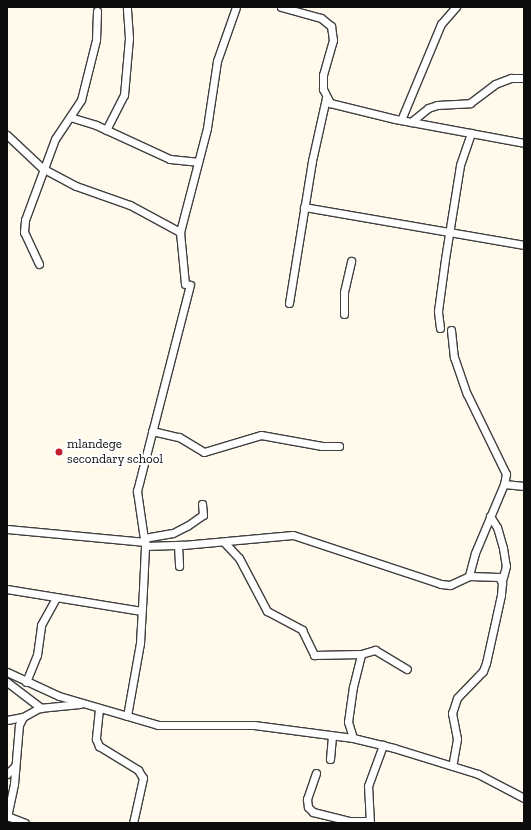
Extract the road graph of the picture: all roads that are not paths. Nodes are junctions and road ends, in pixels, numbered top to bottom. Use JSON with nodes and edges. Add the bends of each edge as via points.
{"nodes":[{"id":1,"x":127,"y":7,"type":"edge"},
{"id":2,"x":236,"y":7,"type":"edge"},
{"id":3,"x":281,"y":7,"type":"edge"},
{"id":4,"x":456,"y":7,"type":"edge"},
{"id":5,"x":97,"y":11,"type":"dead end"},
{"id":6,"x":524,"y":78,"type":"edge"},
{"id":7,"x":326,"y":98,"type":"junction"},
{"id":8,"x":70,"y":117,"type":"junction"},
{"id":9,"x":401,"y":120,"type":"junction"},
{"id":10,"x":411,"y":122,"type":"junction"},
{"id":11,"x":106,"y":130,"type":"junction"},
{"id":12,"x":471,"y":133,"type":"junction"},
{"id":13,"x":7,"y":135,"type":"edge"},
{"id":14,"x":524,"y":143,"type":"edge"},
{"id":15,"x":197,"y":162,"type":"junction"},
{"id":16,"x":42,"y":168,"type":"junction"},
{"id":17,"x":304,"y":207,"type":"junction"},
{"id":18,"x":180,"y":232,"type":"junction"},
{"id":19,"x":450,"y":233,"type":"junction"},
{"id":20,"x":524,"y":245,"type":"edge"},
{"id":21,"x":351,"y":261,"type":"dead end"},
{"id":22,"x":39,"y":264,"type":"dead end"},
{"id":23,"x":289,"y":303,"type":"dead end"},
{"id":24,"x":344,"y":314,"type":"dead end"},
{"id":25,"x":440,"y":328,"type":"dead end"},
{"id":26,"x":451,"y":330,"type":"dead end"},
{"id":27,"x":152,"y":431,"type":"junction"},
{"id":28,"x":339,"y":446,"type":"dead end"},
{"id":29,"x":504,"y":484,"type":"junction"},
{"id":30,"x":524,"y":486,"type":"edge"},
{"id":31,"x":202,"y":504,"type":"dead end"},
{"id":32,"x":490,"y":516,"type":"junction"},
{"id":33,"x":7,"y":529,"type":"edge"},
{"id":34,"x":144,"y":542,"type":"junction"},
{"id":35,"x":224,"y":542,"type":"junction"},
{"id":36,"x":178,"y":545,"type":"junction"},
{"id":37,"x":179,"y":566,"type":"dead end"},
{"id":38,"x":470,"y":576,"type":"junction"},
{"id":39,"x":502,"y":581,"type":"junction"},
{"id":40,"x":7,"y":589,"type":"edge"},
{"id":41,"x":56,"y":598,"type":"junction"},
{"id":42,"x":141,"y":611,"type":"junction"},
{"id":43,"x":361,"y":654,"type":"junction"},
{"id":44,"x":406,"y":669,"type":"dead end"},
{"id":45,"x":7,"y":672,"type":"edge"},
{"id":46,"x":7,"y":682,"type":"edge"},
{"id":47,"x":26,"y":682,"type":"junction"},
{"id":48,"x":84,"y":704,"type":"junction"},
{"id":49,"x":42,"y":708,"type":"junction"},
{"id":50,"x":99,"y":709,"type":"junction"},
{"id":51,"x":127,"y":716,"type":"junction"},
{"id":52,"x":23,"y":717,"type":"junction"},
{"id":53,"x":7,"y":720,"type":"edge"},
{"id":54,"x":332,"y":736,"type":"junction"},
{"id":55,"x":353,"y":738,"type":"junction"},
{"id":56,"x":383,"y":745,"type":"junction"},
{"id":57,"x":330,"y":759,"type":"dead end"},
{"id":58,"x":15,"y":766,"type":"junction"},
{"id":59,"x":452,"y":766,"type":"junction"},
{"id":60,"x":316,"y":773,"type":"dead end"},
{"id":61,"x":7,"y":774,"type":"edge"},
{"id":62,"x":524,"y":798,"type":"edge"},
{"id":63,"x":8,"y":803,"type":"edge"},
{"id":64,"x":7,"y":816,"type":"edge"},
{"id":65,"x":369,"y":822,"type":"edge"},
{"id":66,"x":25,"y":823,"type":"edge"},
{"id":67,"x":133,"y":823,"type":"edge"}],
"edges":[{"from":1,"to":11,"type":"street","via":[[129,38],[124,95]]},
{"from":2,"to":15,"type":"street","via":[[217,61],[207,128]]},
{"from":3,"to":7,"type":"street","via":[[321,18],[331,26],[333,40],[324,75]]},
{"from":4,"to":9,"type":"street","via":[[441,24]]},
{"from":5,"to":8,"type":"street","via":[[93,57],[81,100]]},
{"from":6,"to":10,"type":"street","via":[[511,78],[495,84],[470,103],[428,108]]},
{"from":7,"to":9,"type":"street","via":[[335,106]]},
{"from":7,"to":17,"type":"street"},
{"from":8,"to":11,"type":"street","via":[[78,117]]},
{"from":8,"to":16,"type":"street","via":[[54,139]]},
{"from":9,"to":10,"type":"street"},
{"from":10,"to":12,"type":"street"},
{"from":11,"to":15,"type":"street","via":[[170,159]]},
{"from":12,"to":14,"type":"street"},
{"from":12,"to":19,"type":"street","via":[[460,165]]},
{"from":13,"to":16,"type":"street"},
{"from":15,"to":18,"type":"street"},
{"from":16,"to":18,"type":"street","via":[[76,186],[130,205]]},
{"from":16,"to":22,"type":"street","via":[[25,220],[24,232]]},
{"from":17,"to":19,"type":"street"},
{"from":17,"to":23,"type":"street"},
{"from":18,"to":27,"type":"street","via":[[187,284]]},
{"from":19,"to":20,"type":"street"},
{"from":19,"to":25,"type":"street","via":[[438,311]]},
{"from":21,"to":24,"type":"street","via":[[344,292]]},
{"from":26,"to":29,"type":"street","via":[[459,372],[488,441],[506,474]]},
{"from":27,"to":28,"type":"street","via":[[179,437],[204,452],[261,435],[310,444]]},
{"from":27,"to":34,"type":"street","via":[[137,491]]},
{"from":29,"to":30,"type":"street"},
{"from":29,"to":32,"type":"street"},
{"from":31,"to":34,"type":"street","via":[[203,515],[187,526]]},
{"from":32,"to":38,"type":"street","via":[[475,553]]},
{"from":32,"to":39,"type":"street","via":[[497,527],[503,548],[506,566]]},
{"from":33,"to":34,"type":"street"},
{"from":34,"to":36,"type":"street"},
{"from":34,"to":42,"type":"street"},
{"from":35,"to":36,"type":"street"},
{"from":35,"to":38,"type":"street","via":[[302,536],[441,584],[450,585]]},
{"from":35,"to":43,"type":"street","via":[[239,558],[267,611],[302,630],[313,654]]},
{"from":36,"to":37,"type":"street"},
{"from":38,"to":39,"type":"street","via":[[496,575]]},
{"from":39,"to":59,"type":"street","via":[[483,670],[457,698],[452,714],[457,738]]},
{"from":40,"to":41,"type":"street"},
{"from":41,"to":42,"type":"street"},
{"from":41,"to":47,"type":"street","via":[[41,625],[37,655]]},
{"from":42,"to":51,"type":"street","via":[[140,643]]},
{"from":43,"to":44,"type":"street","via":[[376,650]]},
{"from":43,"to":55,"type":"street","via":[[348,722]]},
{"from":45,"to":47,"type":"street"},
{"from":46,"to":49,"type":"street"},
{"from":47,"to":48,"type":"street"},
{"from":48,"to":49,"type":"street"},
{"from":48,"to":50,"type":"street"},
{"from":49,"to":52,"type":"street"},
{"from":50,"to":51,"type":"street"},
{"from":50,"to":67,"type":"street","via":[[96,740],[99,746],[138,770],[143,778]]},
{"from":51,"to":54,"type":"street","via":[[158,725],[254,726]]},
{"from":52,"to":53,"type":"street"},
{"from":52,"to":58,"type":"street","via":[[19,725]]},
{"from":54,"to":55,"type":"street"},
{"from":54,"to":57,"type":"street"},
{"from":55,"to":56,"type":"street"},
{"from":56,"to":59,"type":"street"},
{"from":56,"to":65,"type":"street","via":[[368,786]]},
{"from":58,"to":61,"type":"street"},
{"from":58,"to":63,"type":"street"},
{"from":59,"to":62,"type":"street","via":[[478,774]]},
{"from":60,"to":65,"type":"street","via":[[307,799],[308,807],[313,812],[349,821]]},
{"from":63,"to":64,"type":"street"},
{"from":64,"to":66,"type":"street"}]}
